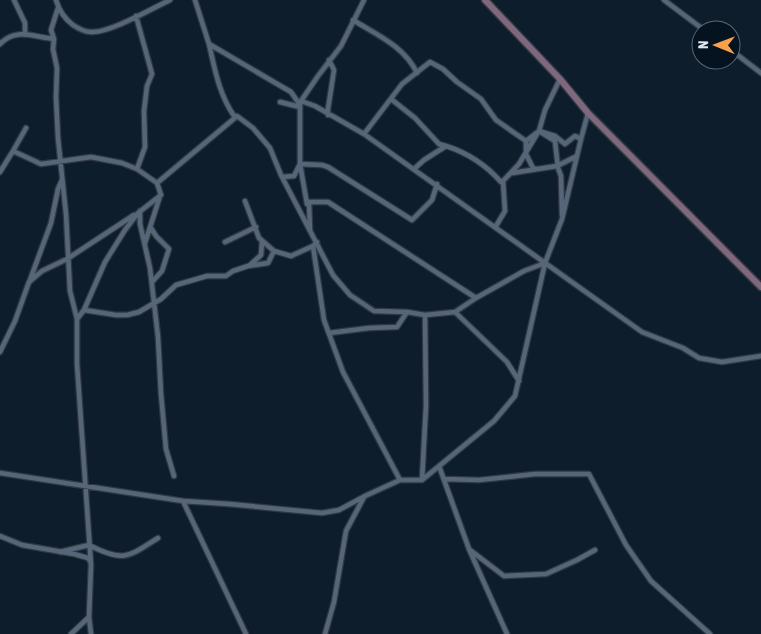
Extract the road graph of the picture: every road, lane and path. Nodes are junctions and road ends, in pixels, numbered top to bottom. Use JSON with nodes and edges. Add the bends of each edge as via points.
{"nodes":[{"id":1,"x":14,"y":0,"type":"edge"},
{"id":2,"x":56,"y":0,"type":"edge"},
{"id":3,"x":170,"y":0,"type":"edge"},
{"id":4,"x":196,"y":0,"type":"edge"},
{"id":5,"x":364,"y":0,"type":"edge"},
{"id":6,"x":484,"y":0,"type":"edge"},
{"id":7,"x":664,"y":0,"type":"edge"},
{"id":8,"x":58,"y":8,"type":"junction"},
{"id":9,"x":136,"y":16,"type":"junction"},
{"id":10,"x":353,"y":20,"type":"junction"},
{"id":11,"x":691,"y":20,"type":"edge"},
{"id":12,"x":25,"y":34,"type":"junction"},
{"id":13,"x":54,"y":39,"type":"junction"},
{"id":14,"x":0,"y":44,"type":"edge"},
{"id":15,"x":209,"y":44,"type":"junction"},
{"id":16,"x":741,"y":58,"type":"edge"},
{"id":17,"x":330,"y":60,"type":"junction"},
{"id":18,"x":417,"y":72,"type":"junction"},
{"id":19,"x":761,"y":73,"type":"edge"},
{"id":20,"x":560,"y":79,"type":"junction"},
{"id":21,"x":392,"y":100,"type":"junction"},
{"id":22,"x":280,"y":102,"type":"dead end"},
{"id":23,"x":300,"y":104,"type":"junction"},
{"id":24,"x":588,"y":113,"type":"junction"},
{"id":25,"x":328,"y":115,"type":"junction"},
{"id":26,"x":237,"y":116,"type":"junction"},
{"id":27,"x":26,"y":128,"type":"dead end"},
{"id":28,"x":539,"y":131,"type":"junction"},
{"id":29,"x":364,"y":134,"type":"junction"},
{"id":30,"x":581,"y":139,"type":"junction"},
{"id":31,"x":526,"y":141,"type":"junction"},
{"id":32,"x":446,"y":146,"type":"junction"},
{"id":33,"x":13,"y":151,"type":"junction"},
{"id":34,"x":526,"y":154,"type":"junction"},
{"id":35,"x":577,"y":156,"type":"junction"},
{"id":36,"x":60,"y":161,"type":"junction"},
{"id":37,"x":300,"y":164,"type":"junction"},
{"id":38,"x":557,"y":166,"type":"junction"},
{"id":39,"x":137,"y":169,"type":"junction"},
{"id":40,"x":540,"y":169,"type":"junction"},
{"id":41,"x":414,"y":170,"type":"junction"},
{"id":42,"x":0,"y":172,"type":"edge"},
{"id":43,"x":512,"y":173,"type":"junction"},
{"id":44,"x":282,"y":177,"type":"junction"},
{"id":45,"x":62,"y":179,"type":"junction"},
{"id":46,"x":503,"y":181,"type":"junction"},
{"id":47,"x":156,"y":183,"type":"junction"},
{"id":48,"x":436,"y":184,"type":"junction"},
{"id":49,"x":161,"y":194,"type":"junction"},
{"id":50,"x":245,"y":200,"type":"dead end"},
{"id":51,"x":309,"y":202,"type":"junction"},
{"id":52,"x":140,"y":211,"type":"junction"},
{"id":53,"x":562,"y":219,"type":"junction"},
{"id":54,"x":496,"y":226,"type":"junction"},
{"id":55,"x":256,"y":227,"type":"junction"},
{"id":56,"x":151,"y":228,"type":"junction"},
{"id":57,"x":310,"y":231,"type":"junction"},
{"id":58,"x":226,"y":242,"type":"dead end"},
{"id":59,"x":262,"y":242,"type":"junction"},
{"id":60,"x":315,"y":244,"type":"junction"},
{"id":61,"x":145,"y":245,"type":"junction"},
{"id":62,"x":274,"y":251,"type":"junction"},
{"id":63,"x":67,"y":258,"type":"junction"},
{"id":64,"x":545,"y":263,"type":"junction"},
{"id":65,"x":248,"y":266,"type":"junction"},
{"id":66,"x":29,"y":282,"type":"junction"},
{"id":67,"x":152,"y":282,"type":"junction"},
{"id":68,"x":761,"y":287,"type":"edge"},
{"id":69,"x":476,"y":298,"type":"junction"},
{"id":70,"x":154,"y":302,"type":"junction"},
{"id":71,"x":84,"y":310,"type":"junction"},
{"id":72,"x":407,"y":312,"type":"junction"},
{"id":73,"x":455,"y":312,"type":"junction"},
{"id":74,"x":425,"y":315,"type":"junction"},
{"id":75,"x":77,"y":319,"type":"junction"},
{"id":76,"x":329,"y":333,"type":"junction"},
{"id":77,"x":0,"y":352,"type":"edge"},
{"id":78,"x":761,"y":356,"type":"edge"},
{"id":79,"x":519,"y":381,"type":"junction"},
{"id":80,"x":439,"y":466,"type":"junction"},
{"id":81,"x":0,"y":473,"type":"edge"},
{"id":82,"x":174,"y":476,"type":"dead end"},
{"id":83,"x":444,"y":479,"type":"junction"},
{"id":84,"x":400,"y":480,"type":"junction"},
{"id":85,"x":422,"y":480,"type":"junction"},
{"id":86,"x":87,"y":486,"type":"junction"},
{"id":87,"x":365,"y":496,"type":"junction"},
{"id":88,"x":183,"y":501,"type":"junction"},
{"id":89,"x":0,"y":536,"type":"edge"},
{"id":90,"x":158,"y":538,"type":"dead end"},
{"id":91,"x":89,"y":545,"type":"junction"},
{"id":92,"x":469,"y":549,"type":"junction"},
{"id":93,"x":595,"y":550,"type":"dead end"},
{"id":94,"x":60,"y":552,"type":"junction"},
{"id":95,"x":91,"y":565,"type":"junction"},
{"id":96,"x":89,"y":617,"type":"junction"},
{"id":97,"x":71,"y":634,"type":"edge"},
{"id":98,"x":91,"y":634,"type":"edge"},
{"id":99,"x":246,"y":634,"type":"edge"},
{"id":100,"x":325,"y":634,"type":"edge"},
{"id":101,"x":507,"y":634,"type":"edge"},
{"id":102,"x":710,"y":634,"type":"edge"}],
"edges":[{"from":1,"to":12,"type":"street","via":[[25,23]]},
{"from":2,"to":8,"type":"street"},
{"from":3,"to":9,"type":"street"},
{"from":4,"to":15,"type":"street"},
{"from":5,"to":10,"type":"street"},
{"from":6,"to":20,"type":"street"},
{"from":7,"to":11,"type":"street"},
{"from":8,"to":9,"type":"street","via":[[68,22],[90,32],[105,30]]},
{"from":8,"to":13,"type":"street","via":[[51,30]]},
{"from":9,"to":39,"type":"street","via":[[152,74],[144,111],[144,147]]},
{"from":10,"to":17,"type":"street","via":[[341,46]]},
{"from":10,"to":18,"type":"street","via":[[403,52]]},
{"from":12,"to":13,"type":"street"},
{"from":12,"to":14,"type":"street","via":[[7,37]]},
{"from":13,"to":36,"type":"street"},
{"from":15,"to":23,"type":"street","via":[[291,92]]},
{"from":15,"to":26,"type":"street","via":[[221,93]]},
{"from":16,"to":19,"type":"street"},
{"from":17,"to":23,"type":"street"},
{"from":17,"to":25,"type":"street","via":[[334,70]]},
{"from":18,"to":21,"type":"street","via":[[402,84]]},
{"from":18,"to":31,"type":"street","via":[[430,62],[442,69],[481,98],[496,120]]},
{"from":20,"to":24,"type":"street"},
{"from":20,"to":28,"type":"street"},
{"from":21,"to":29,"type":"street"},
{"from":21,"to":32,"type":"street","via":[[415,118],[439,144]]},
{"from":22,"to":23,"type":"street"},
{"from":23,"to":25,"type":"street","via":[[314,106]]},
{"from":23,"to":37,"type":"street"},
{"from":24,"to":30,"type":"street"},
{"from":24,"to":68,"type":"street"},
{"from":25,"to":29,"type":"street"},
{"from":26,"to":44,"type":"street","via":[[253,128],[270,148]]},
{"from":26,"to":47,"type":"street"},
{"from":27,"to":33,"type":"street"},
{"from":28,"to":30,"type":"street","via":[[555,136],[565,144],[575,136]]},
{"from":28,"to":31,"type":"street"},
{"from":28,"to":34,"type":"street"},
{"from":28,"to":38,"type":"street","via":[[555,142]]},
{"from":29,"to":41,"type":"street"},
{"from":30,"to":35,"type":"street"},
{"from":31,"to":34,"type":"street"},
{"from":32,"to":41,"type":"street"},
{"from":32,"to":46,"type":"street","via":[[472,158]]},
{"from":33,"to":36,"type":"street","via":[[41,164]]},
{"from":33,"to":42,"type":"street"},
{"from":34,"to":40,"type":"street","via":[[533,168]]},
{"from":34,"to":43,"type":"street"},
{"from":35,"to":38,"type":"street"},
{"from":35,"to":53,"type":"street"},
{"from":36,"to":39,"type":"street","via":[[91,157]]},
{"from":36,"to":45,"type":"street"},
{"from":37,"to":44,"type":"street","via":[[294,176]]},
{"from":37,"to":48,"type":"street","via":[[328,167],[412,220],[432,200]]},
{"from":37,"to":51,"type":"street","via":[[307,204]]},
{"from":38,"to":40,"type":"street"},
{"from":38,"to":53,"type":"street","via":[[561,176]]},
{"from":39,"to":47,"type":"street"},
{"from":40,"to":43,"type":"street"},
{"from":41,"to":48,"type":"street"},
{"from":43,"to":46,"type":"street"},
{"from":44,"to":57,"type":"street"},
{"from":45,"to":63,"type":"street"},
{"from":45,"to":66,"type":"street","via":[[51,223]]},
{"from":46,"to":54,"type":"street","via":[[504,210]]},
{"from":47,"to":49,"type":"street"},
{"from":48,"to":54,"type":"street"},
{"from":49,"to":52,"type":"street"},
{"from":49,"to":56,"type":"street"},
{"from":50,"to":55,"type":"street"},
{"from":51,"to":57,"type":"street"},
{"from":51,"to":69,"type":"street","via":[[328,202]]},
{"from":52,"to":61,"type":"street"},
{"from":52,"to":63,"type":"street"},
{"from":52,"to":71,"type":"street","via":[[105,262]]},
{"from":53,"to":64,"type":"street"},
{"from":54,"to":64,"type":"street"},
{"from":55,"to":58,"type":"street"},
{"from":55,"to":59,"type":"street"},
{"from":56,"to":61,"type":"street"},
{"from":56,"to":67,"type":"street","via":[[169,249],[162,271]]},
{"from":57,"to":60,"type":"street"},
{"from":59,"to":62,"type":"street"},
{"from":59,"to":65,"type":"street","via":[[261,255]]},
{"from":60,"to":62,"type":"street","via":[[290,256]]},
{"from":60,"to":72,"type":"street","via":[[333,275],[350,295],[374,311]]},
{"from":60,"to":76,"type":"street","via":[[324,320]]},
{"from":61,"to":67,"type":"street"},
{"from":62,"to":65,"type":"street","via":[[268,263]]},
{"from":63,"to":66,"type":"street"},
{"from":63,"to":75,"type":"street"},
{"from":64,"to":69,"type":"street","via":[[524,270]]},
{"from":64,"to":78,"type":"street","via":[[642,332],[683,348],[698,358],[722,362]]},
{"from":64,"to":79,"type":"street"},
{"from":65,"to":70,"type":"street","via":[[226,276],[208,276],[176,285]]},
{"from":66,"to":77,"type":"street"},
{"from":67,"to":70,"type":"street"},
{"from":69,"to":73,"type":"street"},
{"from":70,"to":71,"type":"street","via":[[139,312],[127,315]]},
{"from":70,"to":82,"type":"street","via":[[164,432]]},
{"from":71,"to":75,"type":"street"},
{"from":72,"to":74,"type":"street"},
{"from":72,"to":76,"type":"street","via":[[397,327]]},
{"from":73,"to":74,"type":"street"},
{"from":73,"to":79,"type":"street","via":[[507,362]]},
{"from":74,"to":85,"type":"street","via":[[426,406]]},
{"from":75,"to":86,"type":"street","via":[[77,364]]},
{"from":76,"to":84,"type":"street","via":[[343,372]]},
{"from":79,"to":80,"type":"street","via":[[515,396],[494,421]]},
{"from":80,"to":83,"type":"street"},
{"from":80,"to":85,"type":"street"},
{"from":81,"to":86,"type":"street"},
{"from":83,"to":92,"type":"street"},
{"from":83,"to":102,"type":"street","via":[[589,474],[626,545],[652,581]]},
{"from":84,"to":85,"type":"street"},
{"from":84,"to":87,"type":"street"},
{"from":86,"to":88,"type":"street"},
{"from":86,"to":91,"type":"street"},
{"from":87,"to":88,"type":"street","via":[[339,510],[322,513]]},
{"from":87,"to":100,"type":"street","via":[[346,532]]},
{"from":88,"to":99,"type":"street"},
{"from":89,"to":94,"type":"street","via":[[22,545]]},
{"from":90,"to":91,"type":"street","via":[[130,555],[116,556]]},
{"from":91,"to":94,"type":"street"},
{"from":91,"to":95,"type":"street"},
{"from":92,"to":93,"type":"street","via":[[504,576],[546,574]]},
{"from":92,"to":101,"type":"street"},
{"from":94,"to":95,"type":"street","via":[[88,558]]},
{"from":95,"to":96,"type":"street"},
{"from":96,"to":97,"type":"street"},
{"from":96,"to":98,"type":"street"}]}
